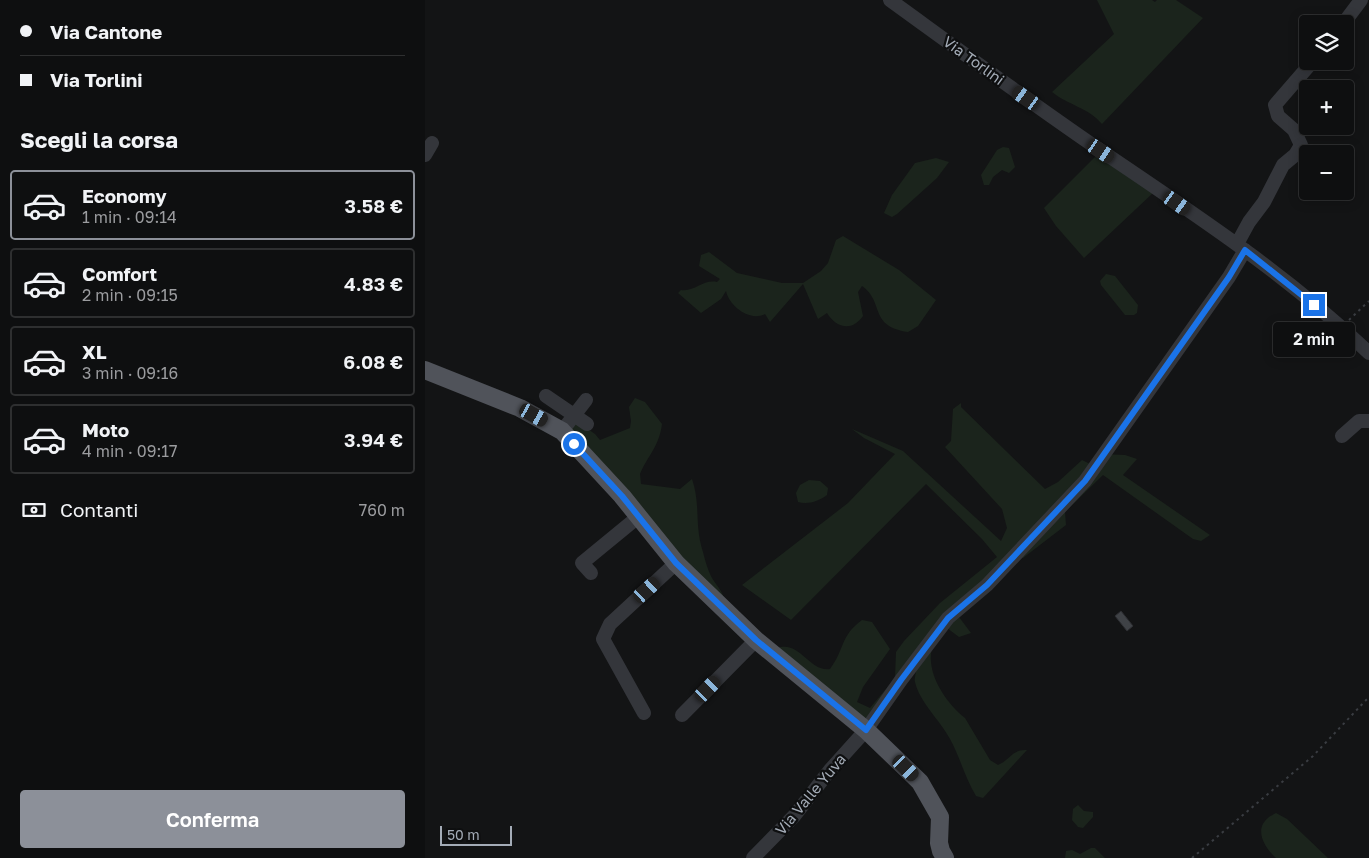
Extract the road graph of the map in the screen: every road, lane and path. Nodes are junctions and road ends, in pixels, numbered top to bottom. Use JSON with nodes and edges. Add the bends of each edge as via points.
{"nodes":[{"id":1,"x":891,"y":0,"type":"edge"},
{"id":2,"x":1361,"y":0,"type":"edge"},
{"id":3,"x":1350,"y":15,"type":"edge"},
{"id":4,"x":1305,"y":70,"type":"edge"},
{"id":5,"x":1241,"y":247,"type":"junction"},
{"id":6,"x":1369,"y":301,"type":"edge"},
{"id":7,"x":1341,"y":327,"type":"junction"},
{"id":8,"x":1369,"y":354,"type":"edge"},
{"id":9,"x":425,"y":370,"type":"edge"},
{"id":10,"x":546,"y":396,"type":"dead end"},
{"id":11,"x":586,"y":400,"type":"dead end"},
{"id":12,"x":574,"y":415,"type":"junction"},
{"id":13,"x":1369,"y":421,"type":"edge"},
{"id":14,"x":587,"y":424,"type":"dead end"},
{"id":15,"x":562,"y":431,"type":"junction"},
{"id":16,"x":1342,"y":436,"type":"dead end"},
{"id":17,"x":638,"y":516,"type":"junction"},
{"id":18,"x":676,"y":563,"type":"junction"},
{"id":19,"x":591,"y":573,"type":"dead end"},
{"id":20,"x":756,"y":640,"type":"junction"},
{"id":21,"x":1369,"y":697,"type":"edge"},
{"id":22,"x":644,"y":713,"type":"dead end"},
{"id":23,"x":683,"y":715,"type":"dead end"},
{"id":24,"x":866,"y":730,"type":"junction"},
{"id":25,"x":753,"y":858,"type":"edge"},
{"id":26,"x":945,"y":858,"type":"edge"},
{"id":27,"x":1192,"y":858,"type":"edge"}],
"edges":[{"from":1,"to":5,"type":"street","name":"Via Torlini"},
{"from":2,"to":3,"type":"street"},
{"from":4,"to":5,"type":"street","name":"Via Valle Yuva","via":[[1275,105],[1278,116],[1294,130],[1301,145],[1283,165],[1265,202],[1249,222]]},
{"from":5,"to":7,"type":"street","name":"Via Torlini"},
{"from":5,"to":24,"type":"street","name":"Via Valle Yuva","via":[[1229,277],[1085,481],[987,585],[948,618]]},
{"from":6,"to":7,"type":"path"},
{"from":7,"to":8,"type":"street","name":"Via Torlini"},
{"from":9,"to":15,"type":"main road","via":[[520,408]]},
{"from":10,"to":12,"type":"street"},
{"from":11,"to":12,"type":"street"},
{"from":12,"to":14,"type":"street"},
{"from":12,"to":15,"type":"street"},
{"from":13,"to":16,"type":"street","via":[[1359,422]]},
{"from":15,"to":17,"type":"main road"},
{"from":17,"to":18,"type":"main road"},
{"from":17,"to":19,"type":"street","via":[[582,563]]},
{"from":18,"to":20,"type":"main road"},
{"from":18,"to":22,"type":"street","via":[[610,624],[603,638]]},
{"from":20,"to":23,"type":"street"},
{"from":20,"to":24,"type":"main road"},
{"from":21,"to":27,"type":"path","via":[[1313,756]]},
{"from":24,"to":25,"type":"street","name":"Via Valle Yuva","via":[[795,815]]},
{"from":24,"to":26,"type":"main road","via":[[920,782],[929,795],[940,817],[939,843]]}]}
